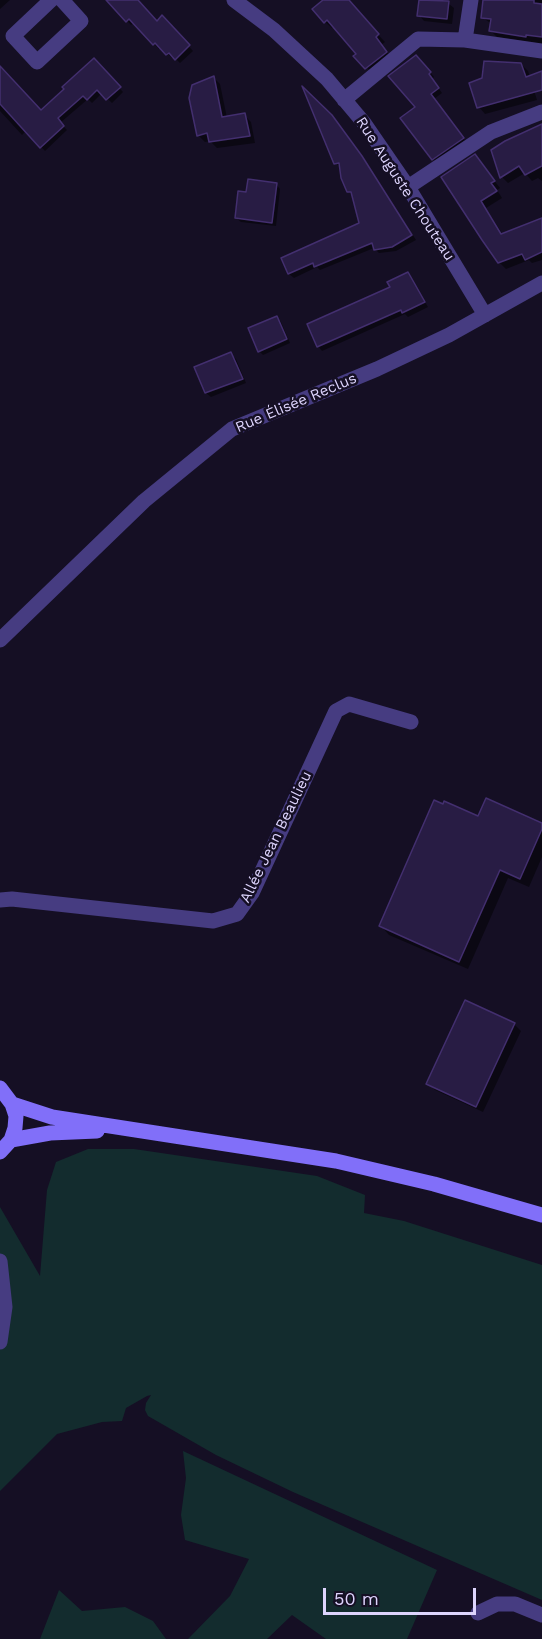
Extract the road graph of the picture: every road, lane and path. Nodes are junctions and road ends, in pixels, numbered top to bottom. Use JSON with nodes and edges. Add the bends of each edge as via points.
{"nodes":[{"id":1,"x":51,"y":0,"type":"edge"},
{"id":2,"x":62,"y":0,"type":"edge"},
{"id":3,"x":234,"y":0,"type":"edge"},
{"id":4,"x":471,"y":0,"type":"edge"},
{"id":5,"x":465,"y":40,"type":"junction"},
{"id":6,"x":542,"y":51,"type":"edge"},
{"id":7,"x":344,"y":100,"type":"junction"},
{"id":8,"x":542,"y":112,"type":"edge"},
{"id":9,"x":408,"y":187,"type":"junction"},
{"id":10,"x":542,"y":283,"type":"edge"},
{"id":11,"x":485,"y":315,"type":"junction"},
{"id":12,"x":0,"y":640,"type":"edge"},
{"id":13,"x":411,"y":722,"type":"dead end"},
{"id":14,"x":0,"y":900,"type":"edge"},
{"id":15,"x":0,"y":1088,"type":"edge"},
{"id":16,"x":12,"y":1104,"type":"junction"},
{"id":17,"x":127,"y":1130,"type":"junction"},
{"id":18,"x":10,"y":1140,"type":"junction"},
{"id":19,"x":0,"y":1152,"type":"edge"},
{"id":20,"x":542,"y":1215,"type":"edge"},
{"id":21,"x":0,"y":1261,"type":"edge"},
{"id":22,"x":0,"y":1342,"type":"edge"},
{"id":23,"x":478,"y":1613,"type":"dead end"},
{"id":24,"x":542,"y":1615,"type":"edge"}],
"edges":[{"from":1,"to":2,"type":"street","via":[[13,36],[37,62],[81,21]]},
{"from":3,"to":7,"type":"street","name":"Rue Auguste Chouteau","via":[[274,30]]},
{"from":4,"to":5,"type":"street"},
{"from":5,"to":6,"type":"street"},
{"from":5,"to":7,"type":"street","via":[[418,39]]},
{"from":7,"to":9,"type":"street","name":"Rue Auguste Chouteau"},
{"from":8,"to":9,"type":"street","via":[[491,132]]},
{"from":9,"to":11,"type":"street","name":"Rue Auguste Chouteau"},
{"from":10,"to":11,"type":"street","name":"Rue Élisée Reclus"},
{"from":11,"to":12,"type":"street","name":"Rue Élisée Reclus","via":[[377,369],[232,429],[144,501]]},
{"from":13,"to":14,"type":"street","name":"Allée Jean Beaulieu","via":[[349,704],[336,711],[252,893],[237,914],[213,921]]},
{"from":15,"to":16,"type":"main road"},
{"from":16,"to":17,"type":"main road","via":[[52,1117]]},
{"from":16,"to":18,"type":"main road","via":[[15,1128]]},
{"from":17,"to":18,"type":"main road","via":[[50,1133]]},
{"from":17,"to":20,"type":"main road","via":[[336,1161]]},
{"from":18,"to":19,"type":"main road"},
{"from":21,"to":22,"type":"street","via":[[5,1306]]},
{"from":23,"to":24,"type":"street","via":[[497,1604],[515,1604]]}]}
